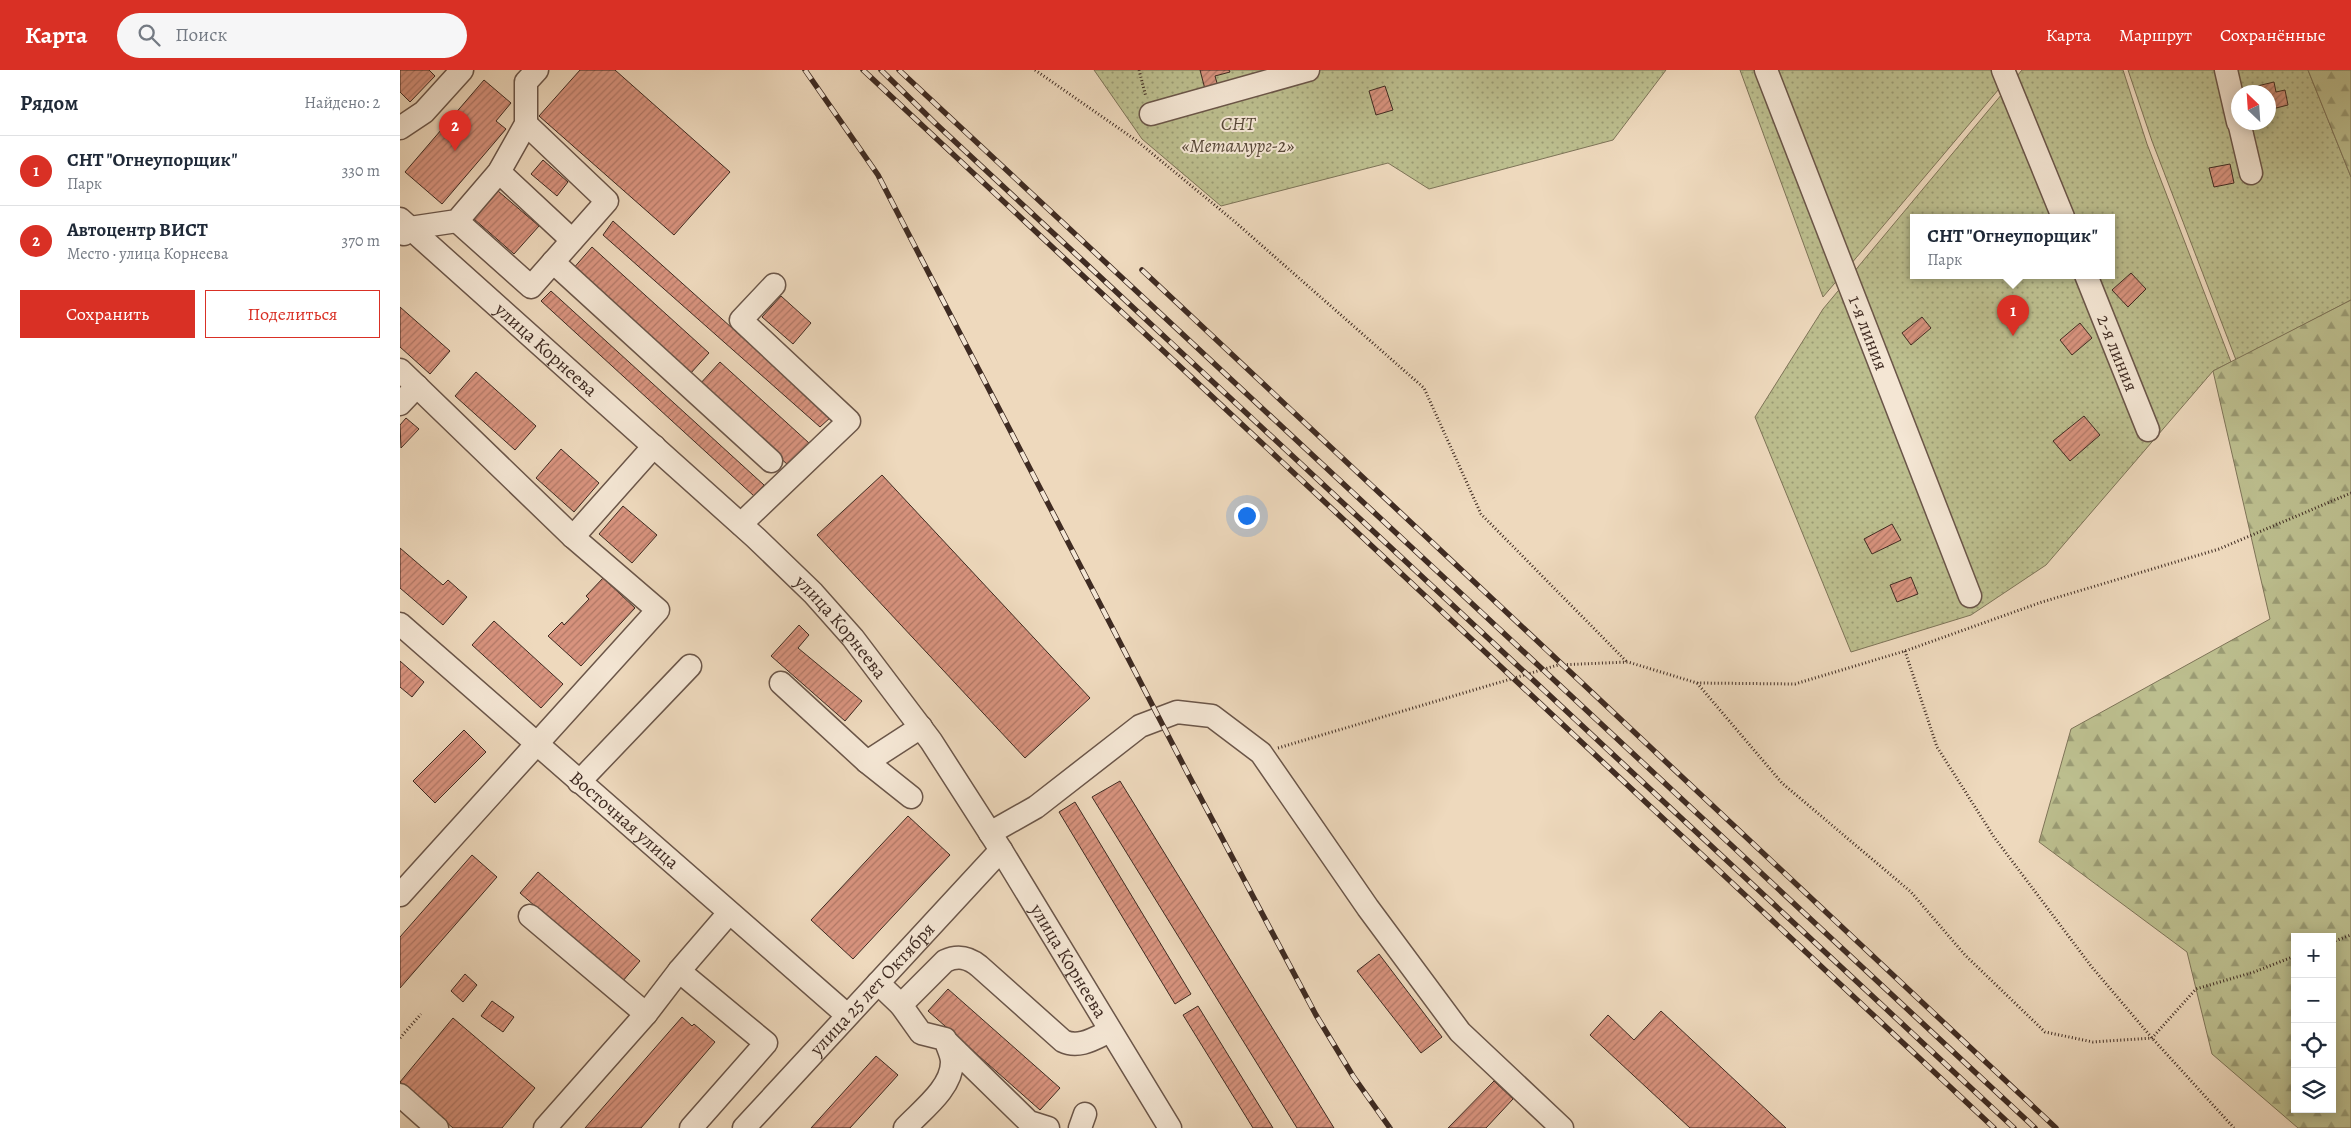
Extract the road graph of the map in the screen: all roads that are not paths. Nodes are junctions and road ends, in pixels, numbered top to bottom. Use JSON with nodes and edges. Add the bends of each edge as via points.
{"nodes":[{"id":1,"x":462,"y":70,"type":"edge"},
{"id":2,"x":538,"y":70,"type":"edge"},
{"id":3,"x":1308,"y":70,"type":"edge"},
{"id":4,"x":1766,"y":70,"type":"edge"},
{"id":5,"x":2003,"y":70,"type":"edge"},
{"id":6,"x":2226,"y":70,"type":"edge"},
{"id":7,"x":2231,"y":92,"type":"edge"},
{"id":8,"x":1151,"y":114,"type":"road end"},
{"id":9,"x":526,"y":124,"type":"junction"},
{"id":10,"x":400,"y":128,"type":"edge"},
{"id":11,"x":2240,"y":130,"type":"edge"},
{"id":12,"x":499,"y":172,"type":"junction"},
{"id":13,"x":2251,"y":173,"type":"dead end"},
{"id":14,"x":2062,"y":214,"type":"edge"},
{"id":15,"x":457,"y":221,"type":"junction"},
{"id":16,"x":403,"y":228,"type":"edge"},
{"id":17,"x":572,"y":240,"type":"junction"},
{"id":18,"x":553,"y":262,"type":"junction"},
{"id":19,"x":2088,"y":279,"type":"edge"},
{"id":20,"x":774,"y":285,"type":"dead end"},
{"id":21,"x":400,"y":370,"type":"edge"},
{"id":22,"x":417,"y":386,"type":"junction"},
{"id":23,"x":400,"y":404,"type":"edge"},
{"id":24,"x":2148,"y":430,"type":"dead end"},
{"id":25,"x":654,"y":446,"type":"junction"},
{"id":26,"x":771,"y":461,"type":"dead end"},
{"id":27,"x":741,"y":524,"type":"junction"},
{"id":28,"x":573,"y":537,"type":"junction"},
{"id":29,"x":1970,"y":596,"type":"dead end"},
{"id":30,"x":400,"y":624,"type":"edge"},
{"id":31,"x":690,"y":666,"type":"dead end"},
{"id":32,"x":781,"y":683,"type":"dead end"},
{"id":33,"x":921,"y":727,"type":"junction"},
{"id":34,"x":535,"y":744,"type":"junction"},
{"id":35,"x":867,"y":762,"type":"junction"},
{"id":36,"x":578,"y":782,"type":"junction"},
{"id":37,"x":910,"y":796,"type":"dead end"},
{"id":38,"x":996,"y":842,"type":"junction"},
{"id":39,"x":400,"y":895,"type":"edge"},
{"id":40,"x":729,"y":913,"type":"junction"},
{"id":41,"x":530,"y":916,"type":"dead end"},
{"id":42,"x":679,"y":971,"type":"junction"},
{"id":43,"x":878,"y":983,"type":"junction"},
{"id":44,"x":901,"y":1005,"type":"junction"},
{"id":45,"x":646,"y":1014,"type":"junction"},
{"id":46,"x":847,"y":1015,"type":"junction"},
{"id":47,"x":1110,"y":1031,"type":"junction"},
{"id":48,"x":945,"y":1039,"type":"junction"},
{"id":49,"x":400,"y":1095,"type":"edge"},
{"id":50,"x":437,"y":1128,"type":"edge"},
{"id":51,"x":545,"y":1128,"type":"edge"},
{"id":52,"x":691,"y":1128,"type":"edge"},
{"id":53,"x":744,"y":1128,"type":"edge"},
{"id":54,"x":905,"y":1128,"type":"edge"},
{"id":55,"x":1048,"y":1128,"type":"edge"},
{"id":56,"x":1170,"y":1128,"type":"edge"},
{"id":57,"x":1562,"y":1128,"type":"edge"}],
"edges":[{"from":1,"to":10,"type":"street","via":[[424,112]]},
{"from":2,"to":9,"type":"street","via":[[526,82]]},
{"from":3,"to":8,"type":"street"},
{"from":4,"to":29,"type":"street","name":"1-я линия"},
{"from":5,"to":14,"type":"street"},
{"from":6,"to":7,"type":"street"},
{"from":9,"to":12,"type":"street"},
{"from":9,"to":17,"type":"street","via":[[607,201]]},
{"from":11,"to":13,"type":"street"},
{"from":12,"to":15,"type":"street"},
{"from":12,"to":17,"type":"street"},
{"from":15,"to":16,"type":"street"},
{"from":15,"to":18,"type":"street","via":[[531,287]]},
{"from":16,"to":25,"type":"street","name":"улица Корнеева"},
{"from":17,"to":18,"type":"street"},
{"from":18,"to":26,"type":"street"},
{"from":19,"to":24,"type":"street","name":"2-я линия"},
{"from":20,"to":27,"type":"street","via":[[741,320],[849,421]]},
{"from":21,"to":22,"type":"street"},
{"from":22,"to":23,"type":"street"},
{"from":22,"to":28,"type":"street"},
{"from":25,"to":27,"type":"street","name":"улица Корнеева"},
{"from":25,"to":28,"type":"street"},
{"from":27,"to":33,"type":"street","name":"улица Корнеева","via":[[840,623]]},
{"from":28,"to":34,"type":"street","via":[[658,610]]},
{"from":30,"to":34,"type":"street","name":"Восточная улица"},
{"from":31,"to":36,"type":"street"},
{"from":32,"to":35,"type":"street"},
{"from":33,"to":35,"type":"street"},
{"from":33,"to":38,"type":"street","name":"улица Корнеева"},
{"from":34,"to":36,"type":"street","name":"Восточная улица"},
{"from":34,"to":39,"type":"street"},
{"from":35,"to":37,"type":"street"},
{"from":36,"to":40,"type":"street","name":"Восточная улица"},
{"from":38,"to":43,"type":"street","name":"улица 25 лет Октября"},
{"from":38,"to":47,"type":"street","name":"улица Корнеева"},
{"from":38,"to":57,"type":"street","name":"улица 25 лет Октября","via":[[1140,726],[1177,712],[1212,716],[1261,753],[1368,908],[1460,1032]]},
{"from":40,"to":42,"type":"street"},
{"from":40,"to":46,"type":"street","name":"Восточная улица"},
{"from":41,"to":45,"type":"street"},
{"from":42,"to":45,"type":"street"},
{"from":42,"to":52,"type":"street","via":[[766,1043]]},
{"from":43,"to":44,"type":"street"},
{"from":43,"to":46,"type":"street","name":"улица 25 лет Октября"},
{"from":44,"to":47,"type":"street","via":[[945,961],[965,958],[979,966],[1063,1042],[1080,1044]]},
{"from":44,"to":48,"type":"street","via":[[922,1033]]},
{"from":45,"to":51,"type":"street"},
{"from":46,"to":53,"type":"street","name":"улица 25 лет Октября"},
{"from":47,"to":56,"type":"street","name":"улица Корнеева"},
{"from":48,"to":54,"type":"street","via":[[952,1061],[949,1077]]},
{"from":48,"to":55,"type":"street","via":[[1029,1122]]},
{"from":49,"to":50,"type":"street"}]}
